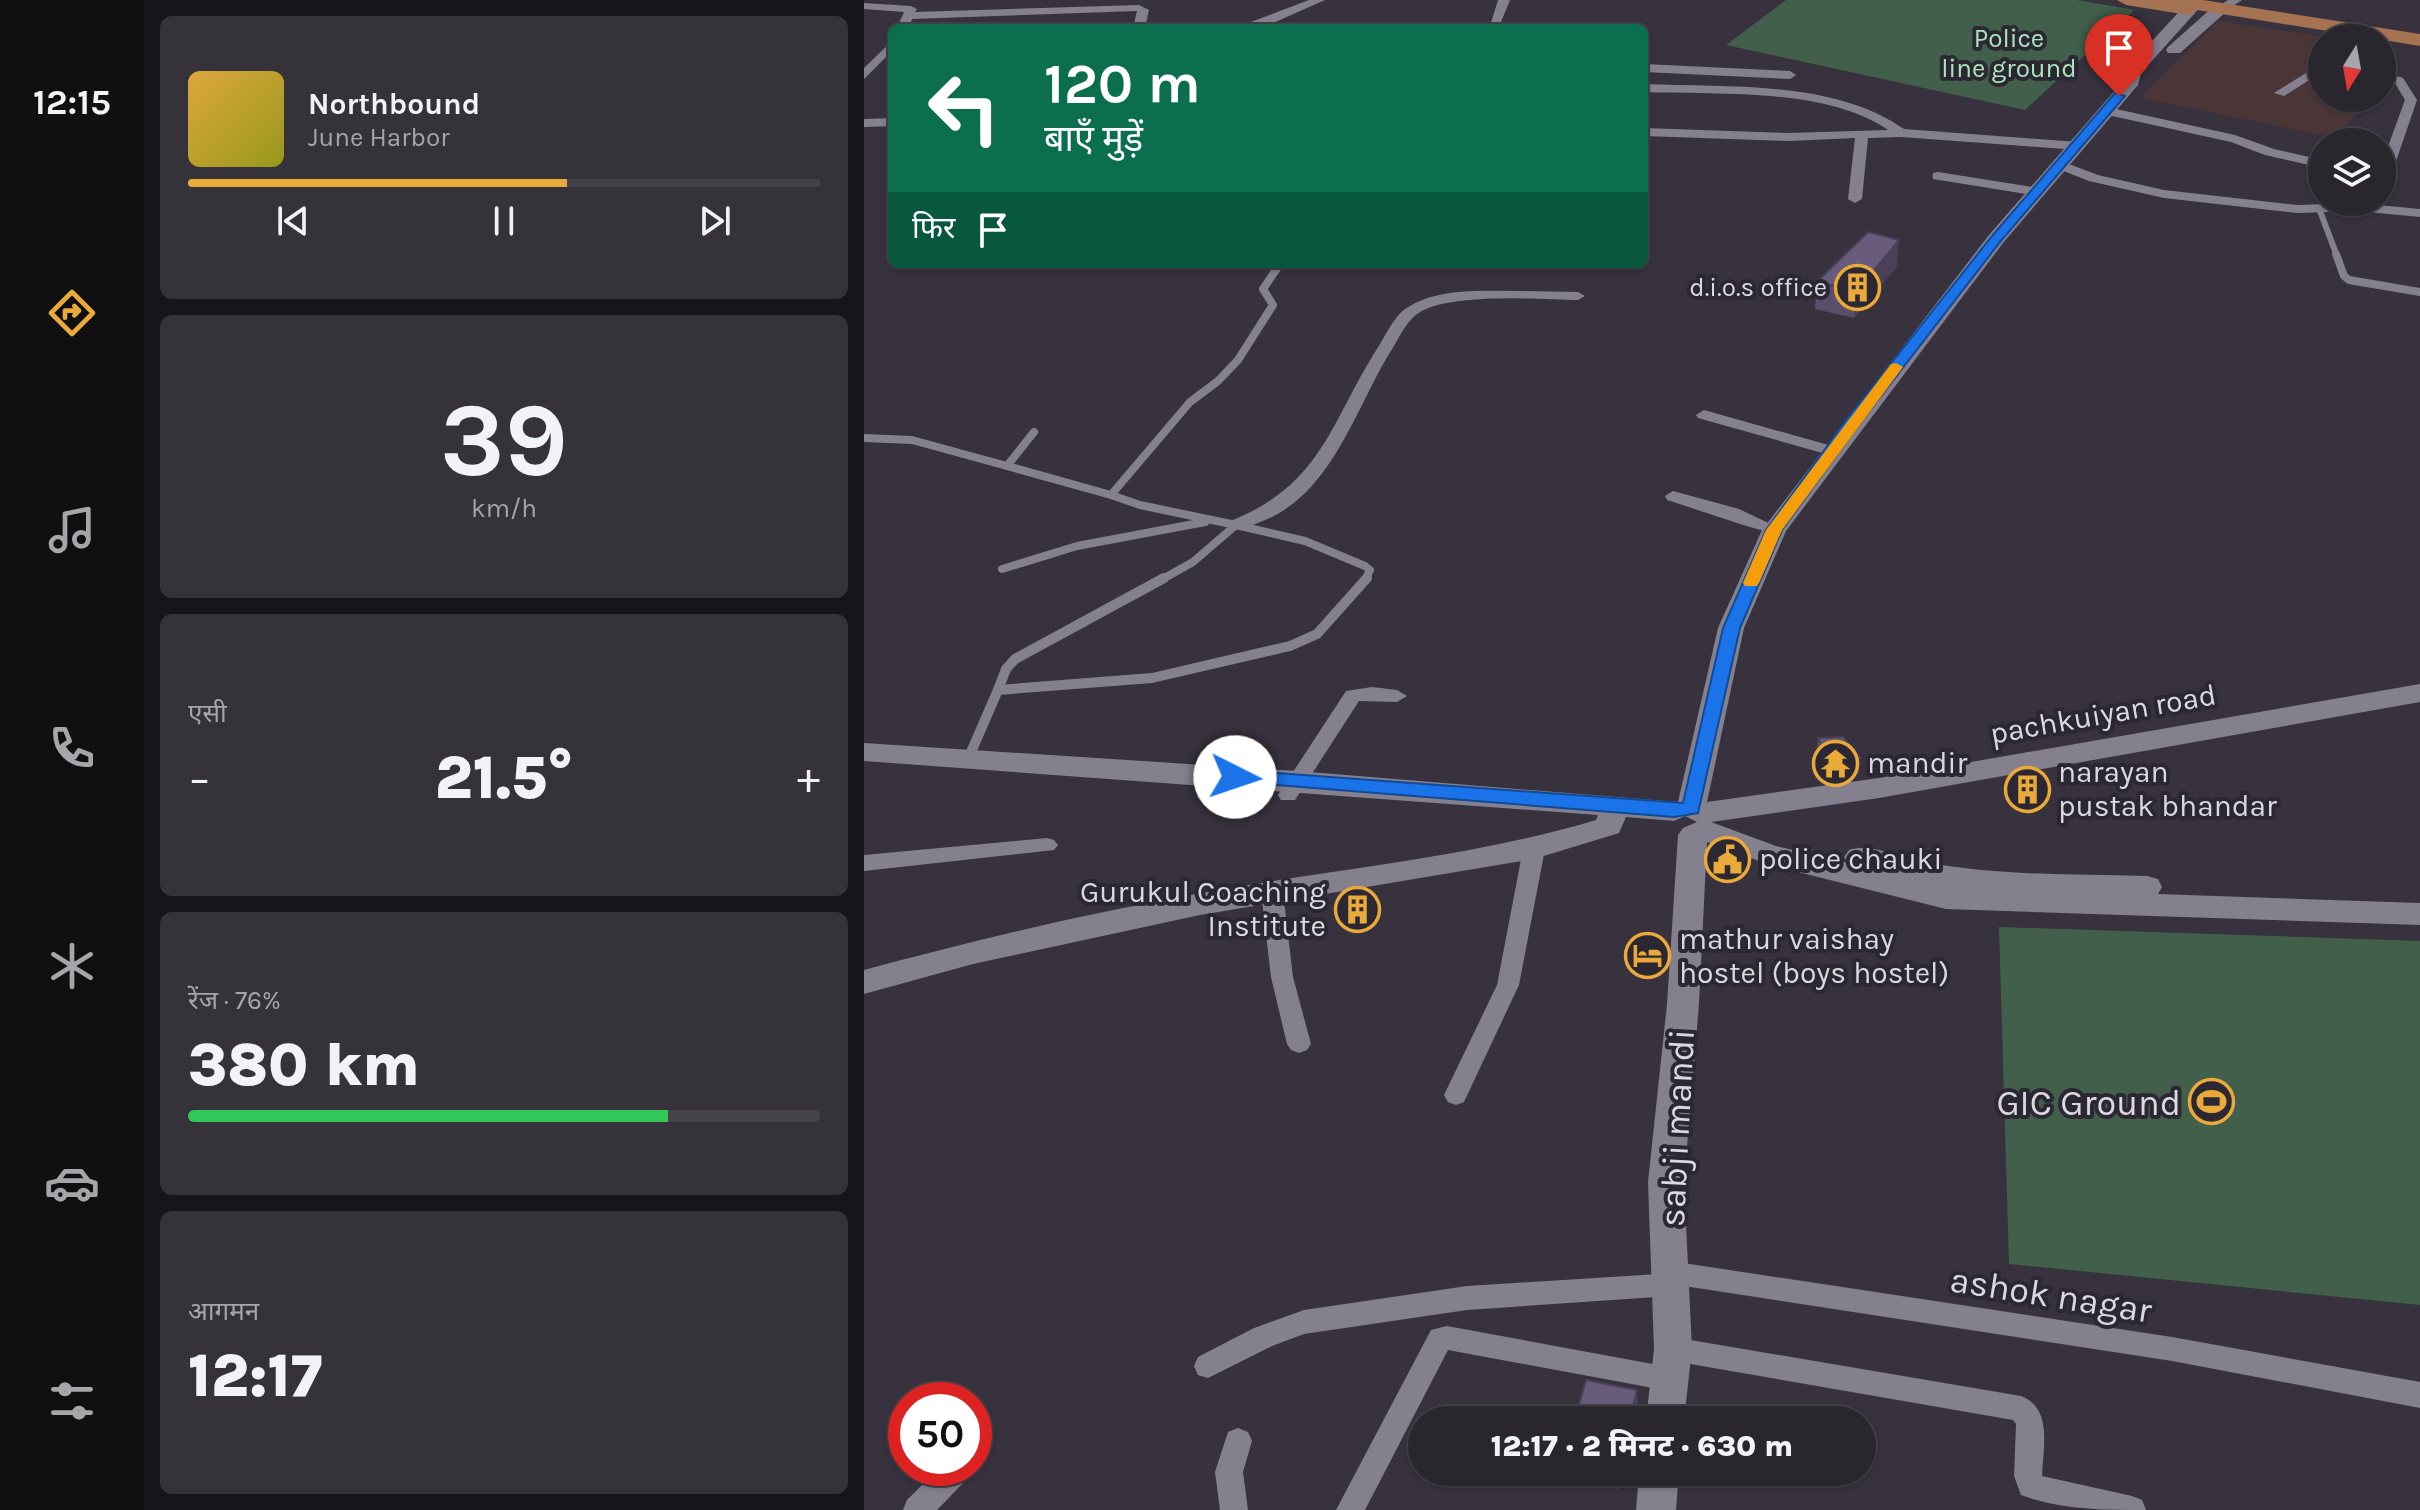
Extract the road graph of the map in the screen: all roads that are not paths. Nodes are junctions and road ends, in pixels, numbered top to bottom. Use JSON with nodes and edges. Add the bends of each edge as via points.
{"nodes":[{"id":1,"x":1005,"y":0,"type":"edge"},
{"id":2,"x":1319,"y":0,"type":"edge"},
{"id":3,"x":1504,"y":0,"type":"edge"},
{"id":4,"x":2126,"y":0,"type":"edge"},
{"id":5,"x":2169,"y":0,"type":"edge"},
{"id":6,"x":1080,"y":5,"type":"edge"},
{"id":7,"x":864,"y":6,"type":"edge"},
{"id":8,"x":2213,"y":6,"type":"edge"},
{"id":9,"x":997,"y":13,"type":"junction"},
{"id":10,"x":911,"y":16,"type":"junction"},
{"id":11,"x":1269,"y":21,"type":"junction"},
{"id":12,"x":906,"y":24,"type":"edge"},
{"id":13,"x":1139,"y":24,"type":"edge"},
{"id":14,"x":1257,"y":24,"type":"edge"},
{"id":15,"x":1275,"y":24,"type":"edge"},
{"id":16,"x":1494,"y":24,"type":"edge"},
{"id":17,"x":2420,"y":40,"type":"edge"},
{"id":18,"x":888,"y":49,"type":"edge"},
{"id":19,"x":864,"y":50,"type":"edge"},
{"id":20,"x":888,"y":51,"type":"edge"},
{"id":21,"x":1648,"y":68,"type":"edge"},
{"id":22,"x":1708,"y":71,"type":"junction"},
{"id":23,"x":864,"y":75,"type":"edge"},
{"id":24,"x":1790,"y":75,"type":"dead end"},
{"id":25,"x":2308,"y":76,"type":"edge"},
{"id":26,"x":2396,"y":80,"type":"edge"},
{"id":27,"x":2132,"y":81,"type":"junction"},
{"id":28,"x":1648,"y":88,"type":"edge"},
{"id":29,"x":1694,"y":91,"type":"junction"},
{"id":30,"x":2280,"y":93,"type":"dead end"},
{"id":31,"x":2107,"y":111,"type":"junction"},
{"id":32,"x":888,"y":122,"type":"edge"},
{"id":33,"x":864,"y":123,"type":"edge"},
{"id":34,"x":1648,"y":132,"type":"edge"},
{"id":35,"x":1901,"y":133,"type":"junction"},
{"id":36,"x":1862,"y":136,"type":"junction"},
{"id":37,"x":2396,"y":142,"type":"edge"},
{"id":38,"x":2078,"y":146,"type":"junction"},
{"id":39,"x":2308,"y":161,"type":"edge"},
{"id":40,"x":2061,"y":165,"type":"junction"},
{"id":41,"x":1938,"y":176,"type":"dead end"},
{"id":42,"x":2038,"y":192,"type":"junction"},
{"id":43,"x":1855,"y":199,"type":"dead end"},
{"id":44,"x":2308,"y":210,"type":"edge"},
{"id":45,"x":2396,"y":211,"type":"edge"},
{"id":46,"x":2420,"y":213,"type":"edge"},
{"id":47,"x":2322,"y":216,"type":"edge"},
{"id":48,"x":1277,"y":268,"type":"edge"},
{"id":49,"x":2420,"y":292,"type":"edge"},
{"id":50,"x":1578,"y":296,"type":"dead end"},
{"id":51,"x":1704,"y":415,"type":"dead end"},
{"id":52,"x":1034,"y":432,"type":"dead end"},
{"id":53,"x":864,"y":438,"type":"edge"},
{"id":54,"x":1833,"y":451,"type":"junction"},
{"id":55,"x":1007,"y":466,"type":"junction"},
{"id":56,"x":1111,"y":495,"type":"junction"},
{"id":57,"x":1673,"y":496,"type":"dead end"},
{"id":58,"x":1211,"y":521,"type":"junction"},
{"id":59,"x":1236,"y":525,"type":"junction"},
{"id":60,"x":1774,"y":530,"type":"junction"},
{"id":61,"x":1002,"y":569,"type":"dead end"},
{"id":62,"x":998,"y":690,"type":"junction"},
{"id":63,"x":2420,"y":693,"type":"edge"},
{"id":64,"x":1397,"y":696,"type":"dead end"},
{"id":65,"x":864,"y":752,"type":"edge"},
{"id":66,"x":968,"y":759,"type":"junction"},
{"id":67,"x":864,"y":769,"type":"edge"},
{"id":68,"x":1292,"y":788,"type":"junction"},
{"id":69,"x":1614,"y":811,"type":"junction"},
{"id":70,"x":1691,"y":819,"type":"junction"},
{"id":71,"x":1047,"y":845,"type":"dead end"},
{"id":72,"x":1534,"y":849,"type":"junction"},
{"id":73,"x":864,"y":863,"type":"edge"},
{"id":74,"x":1272,"y":892,"type":"junction"},
{"id":75,"x":2420,"y":896,"type":"edge"},
{"id":76,"x":2228,"y":899,"type":"junction"},
{"id":77,"x":2420,"y":914,"type":"edge"},
{"id":78,"x":864,"y":982,"type":"edge"},
{"id":79,"x":1299,"y":1044,"type":"dead end"},
{"id":80,"x":1456,"y":1095,"type":"dead end"},
{"id":81,"x":1670,"y":1279,"type":"junction"},
{"id":82,"x":1671,"y":1364,"type":"junction"},
{"id":83,"x":1208,"y":1366,"type":"dead end"},
{"id":84,"x":2420,"y":1395,"type":"edge"},
{"id":85,"x":1666,"y":1406,"type":"edge"},
{"id":86,"x":1238,"y":1441,"type":"dead end"},
{"id":87,"x":940,"y":1486,"type":"edge"},
{"id":88,"x":1658,"y":1486,"type":"edge"},
{"id":89,"x":917,"y":1510,"type":"edge"},
{"id":90,"x":1234,"y":1510,"type":"edge"},
{"id":91,"x":1350,"y":1510,"type":"edge"},
{"id":92,"x":1656,"y":1510,"type":"edge"},
{"id":93,"x":2132,"y":1510,"type":"edge"}],
"edges":[{"from":1,"to":9,"type":"street"},
{"from":2,"to":11,"type":"street"},
{"from":3,"to":16,"type":"street"},
{"from":4,"to":8,"type":"main road"},
{"from":5,"to":8,"type":"main road"},
{"from":6,"to":9,"type":"street"},
{"from":6,"to":13,"type":"street","via":[[1141,8]]},
{"from":7,"to":10,"type":"street","via":[[911,9]]},
{"from":8,"to":17,"type":"main road"},
{"from":8,"to":27,"type":"main road","via":[[2147,74]]},
{"from":8,"to":27,"type":"main road","via":[[2133,72]]},
{"from":9,"to":10,"type":"street"},
{"from":10,"to":12,"type":"street"},
{"from":11,"to":14,"type":"street"},
{"from":11,"to":15,"type":"street"},
{"from":18,"to":19,"type":"street"},
{"from":20,"to":23,"type":"street"},
{"from":21,"to":22,"type":"street"},
{"from":22,"to":24,"type":"street"},
{"from":22,"to":29,"type":"street"},
{"from":25,"to":30,"type":"street"},
{"from":26,"to":37,"type":"street","via":[[2411,100]]},
{"from":27,"to":31,"type":"main road","name":"sabji mandi"},
{"from":28,"to":29,"type":"street"},
{"from":29,"to":35,"type":"street","via":[[1811,99],[1878,116]]},
{"from":31,"to":38,"type":"main road","name":"sabji mandi"},
{"from":31,"to":39,"type":"street"},
{"from":32,"to":33,"type":"street"},
{"from":34,"to":36,"type":"street"},
{"from":35,"to":36,"type":"street"},
{"from":35,"to":38,"type":"street"},
{"from":36,"to":43,"type":"street"},
{"from":38,"to":40,"type":"main road","name":"sabji mandi"},
{"from":40,"to":42,"type":"main road","name":"sabji mandi"},
{"from":40,"to":44,"type":"street","via":[[2152,192]]},
{"from":41,"to":42,"type":"street"},
{"from":42,"to":54,"type":"main road","name":"sabji mandi"},
{"from":45,"to":46,"type":"street"},
{"from":47,"to":49,"type":"lane","via":[[2349,280]]},
{"from":48,"to":56,"type":"lane","via":[[1263,289],[1273,305],[1238,360],[1190,402]]},
{"from":50,"to":59,"type":"street","via":[[1479,297],[1413,309],[1364,381],[1337,439],[1297,493],[1271,513]]},
{"from":51,"to":54,"type":"street"},
{"from":52,"to":55,"type":"lane"},
{"from":53,"to":55,"type":"lane","via":[[912,440]]},
{"from":54,"to":60,"type":"main road","name":"sabji mandi"},
{"from":55,"to":56,"type":"lane"},
{"from":56,"to":58,"type":"lane"},
{"from":57,"to":60,"type":"street"},
{"from":58,"to":59,"type":"lane"},
{"from":58,"to":61,"type":"lane","via":[[1103,539]]},
{"from":59,"to":62,"type":"lane","via":[[1193,562],[1015,659]]},
{"from":59,"to":62,"type":"lane","via":[[1305,541],[1365,566],[1369,575],[1317,634],[1290,646],[1152,678]]},
{"from":60,"to":70,"type":"main road","name":"sabji mandi","via":[[1731,628]]},
{"from":62,"to":66,"type":"lane"},
{"from":63,"to":70,"type":"main road","name":"pachkuiyan road"},
{"from":64,"to":68,"type":"street","via":[[1353,695]]},
{"from":65,"to":66,"type":"main road"},
{"from":66,"to":68,"type":"main road"},
{"from":67,"to":68,"type":"main road"},
{"from":68,"to":69,"type":"main road"},
{"from":69,"to":70,"type":"main road"},
{"from":69,"to":72,"type":"main road","via":[[1609,826]]},
{"from":70,"to":76,"type":"main road","via":[[1921,872],[1946,887]]},
{"from":70,"to":81,"type":"main road","name":"sabji mandi","via":[[1683,1004],[1666,1182]]},
{"from":71,"to":73,"type":"street"},
{"from":72,"to":74,"type":"main road"},
{"from":72,"to":80,"type":"street","via":[[1508,985]]},
{"from":74,"to":78,"type":"main road","via":[[973,952]]},
{"from":74,"to":79,"type":"street","via":[[1282,977]]},
{"from":75,"to":76,"type":"main road"},
{"from":76,"to":77,"type":"main road"},
{"from":81,"to":82,"type":"main road","name":"sabji mandi"},
{"from":81,"to":83,"type":"street","name":"ashok nagar","via":[[1467,1298],[1304,1322]]},
{"from":81,"to":84,"type":"street","name":"ashok nagar","via":[[2172,1349]]},
{"from":82,"to":85,"type":"main road","name":"sabji mandi"},
{"from":82,"to":91,"type":"street","via":[[1440,1339]]},
{"from":82,"to":93,"type":"street","via":[[2021,1409],[2030,1421],[2031,1485]]},
{"from":86,"to":90,"type":"street","via":[[1229,1472]]},
{"from":87,"to":89,"type":"street"},
{"from":88,"to":92,"type":"main road"}]}
